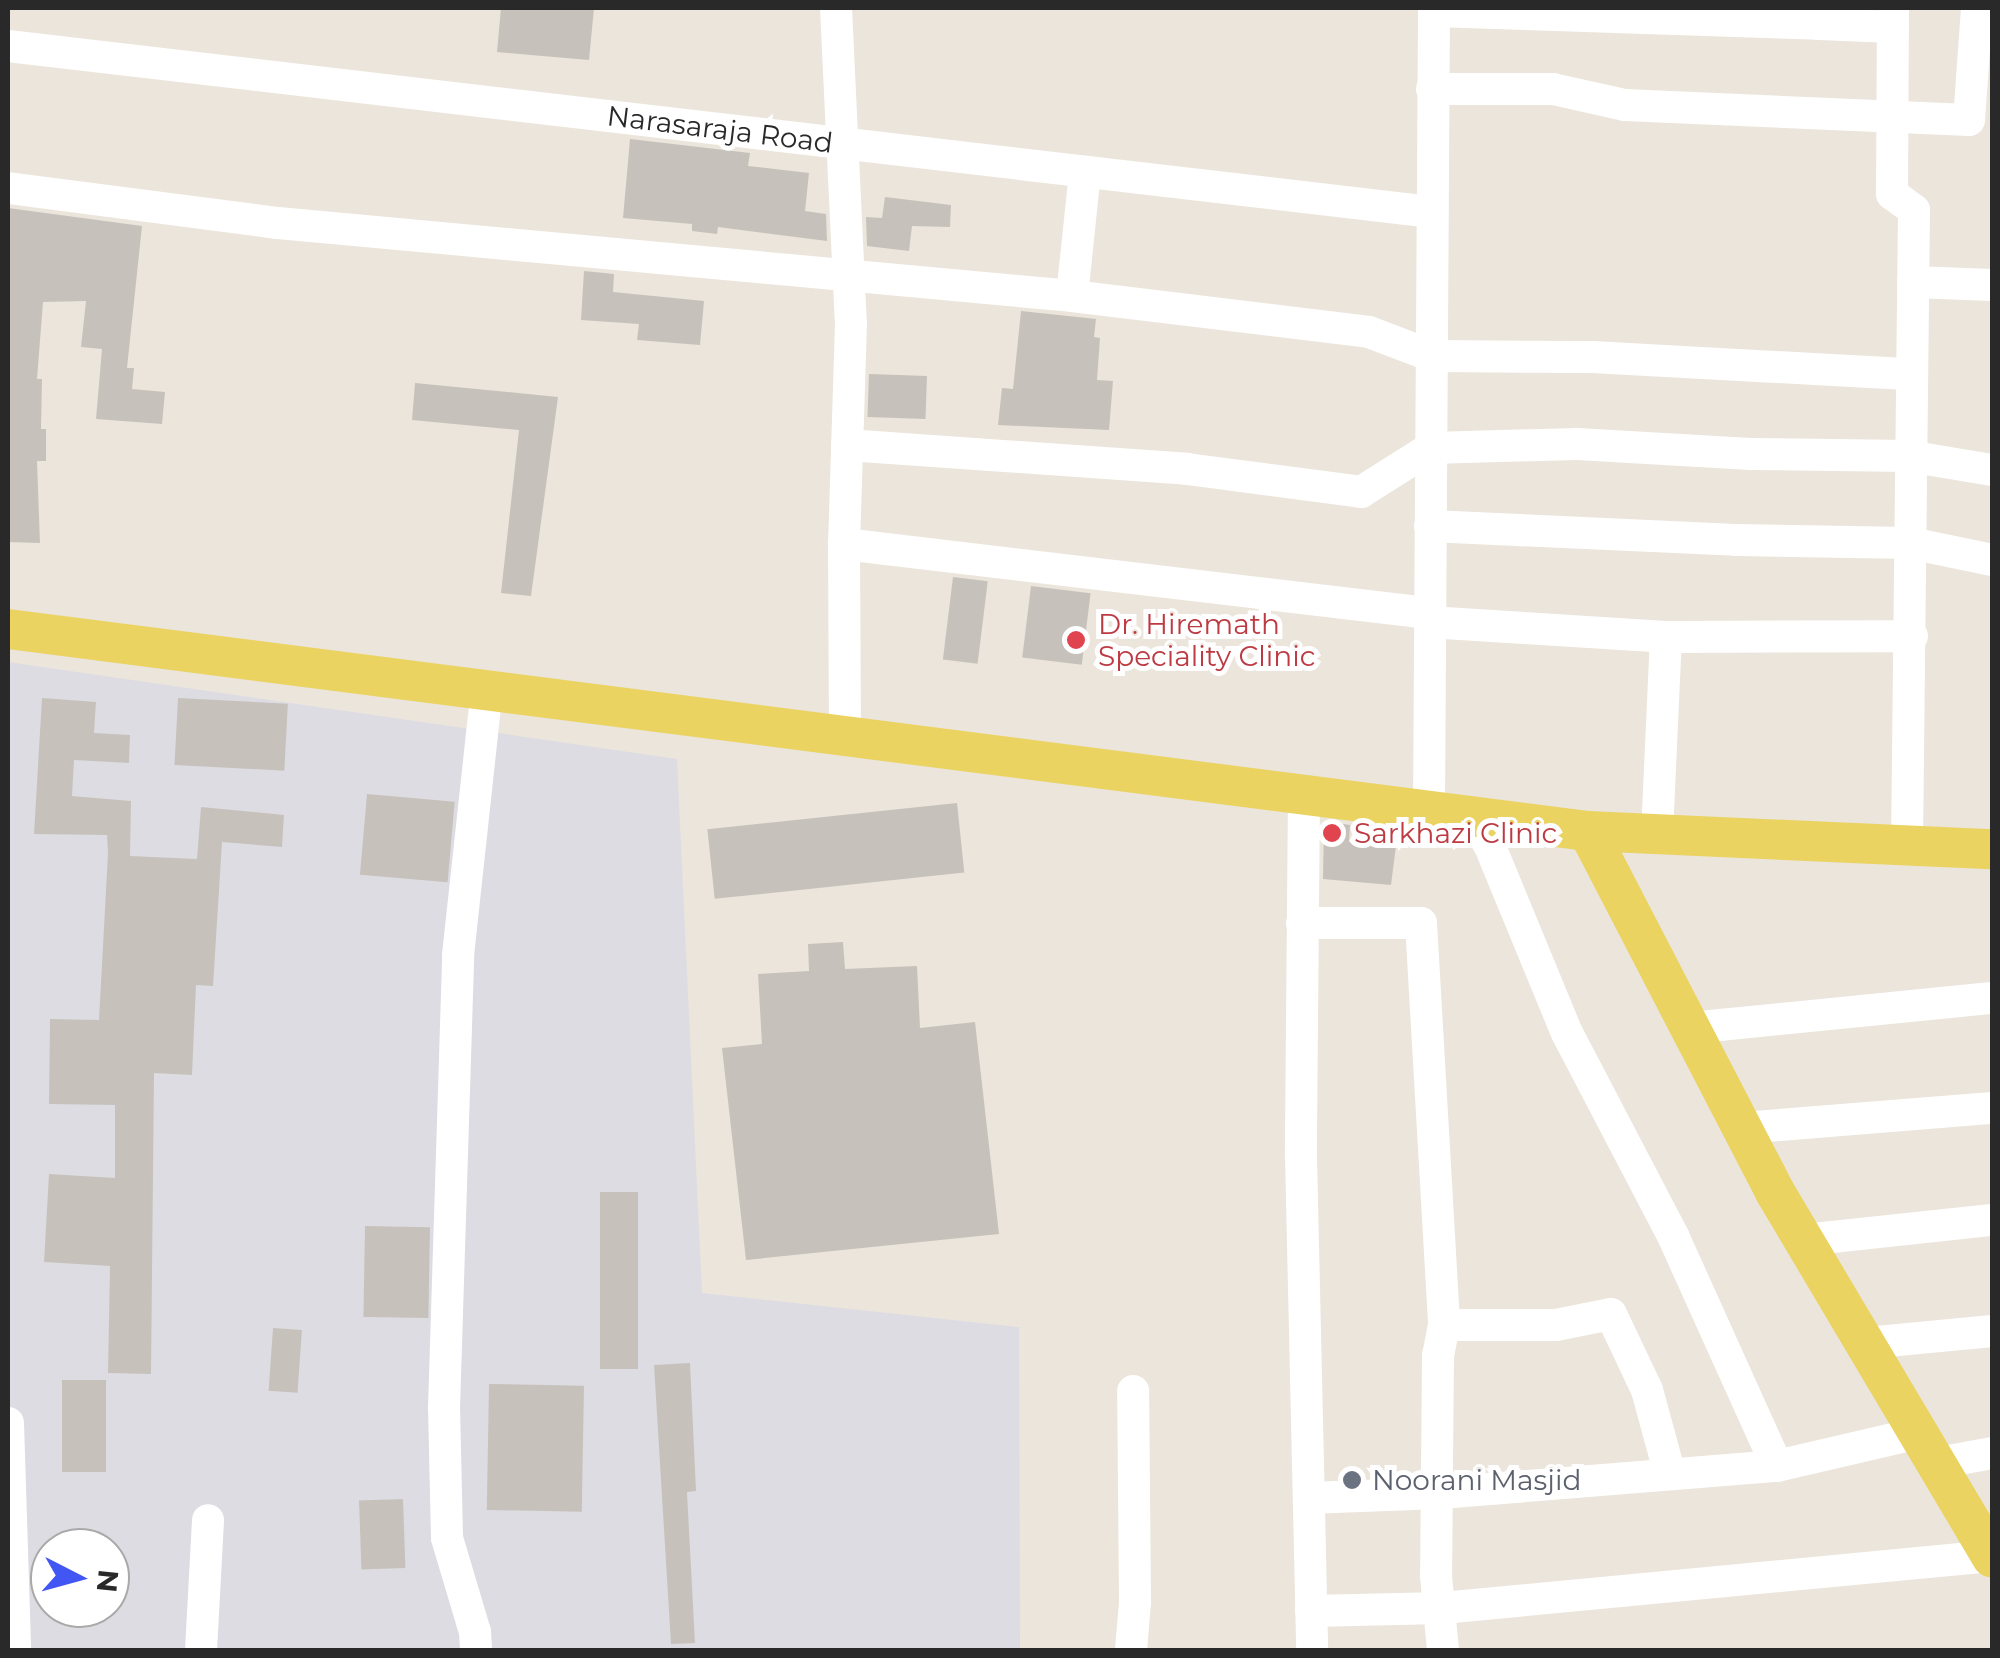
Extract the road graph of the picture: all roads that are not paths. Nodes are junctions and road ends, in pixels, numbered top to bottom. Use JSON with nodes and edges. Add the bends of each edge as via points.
{"nodes":[{"id":1,"x":836,"y":8,"type":"edge"},
{"id":2,"x":1434,"y":9,"type":"edge"},
{"id":3,"x":1636,"y":13,"type":"edge"},
{"id":4,"x":1727,"y":14,"type":"edge"},
{"id":5,"x":1820,"y":16,"type":"edge"},
{"id":6,"x":1893,"y":17,"type":"edge"},
{"id":7,"x":1982,"y":25,"type":"edge"},
{"id":8,"x":8,"y":46,"type":"edge"},
{"id":9,"x":1432,"y":89,"type":"junction"},
{"id":10,"x":1892,"y":116,"type":"junction"},
{"id":11,"x":1981,"y":121,"type":"edge"},
{"id":12,"x":844,"y":143,"type":"junction"},
{"id":13,"x":1084,"y":172,"type":"junction"},
{"id":14,"x":8,"y":188,"type":"edge"},
{"id":15,"x":1432,"y":212,"type":"junction"},
{"id":16,"x":850,"y":275,"type":"junction"},
{"id":17,"x":1913,"y":282,"type":"junction"},
{"id":18,"x":1992,"y":285,"type":"edge"},
{"id":19,"x":1072,"y":296,"type":"junction"},
{"id":20,"x":1432,"y":356,"type":"junction"},
{"id":21,"x":1910,"y":374,"type":"junction"},
{"id":22,"x":847,"y":446,"type":"junction"},
{"id":23,"x":1431,"y":448,"type":"junction"},
{"id":24,"x":1908,"y":456,"type":"junction"},
{"id":25,"x":1992,"y":470,"type":"edge"},
{"id":26,"x":1430,"y":526,"type":"junction"},
{"id":27,"x":1910,"y":543,"type":"junction"},
{"id":28,"x":844,"y":544,"type":"junction"},
{"id":29,"x":1992,"y":560,"type":"edge"},
{"id":30,"x":1429,"y":617,"type":"junction"},
{"id":31,"x":8,"y":629,"type":"edge"},
{"id":32,"x":1912,"y":636,"type":"junction"},
{"id":33,"x":1666,"y":637,"type":"junction"},
{"id":34,"x":487,"y":690,"type":"junction"},
{"id":35,"x":845,"y":736,"type":"junction"},
{"id":36,"x":1304,"y":794,"type":"junction"},
{"id":37,"x":1429,"y":810,"type":"junction"},
{"id":38,"x":1470,"y":816,"type":"junction"},
{"id":39,"x":1588,"y":831,"type":"junction"},
{"id":40,"x":1657,"y":834,"type":"junction"},
{"id":41,"x":1907,"y":845,"type":"junction"},
{"id":42,"x":1992,"y":849,"type":"edge"},
{"id":43,"x":1302,"y":923,"type":"junction"},
{"id":44,"x":1992,"y":998,"type":"edge"},
{"id":45,"x":1690,"y":1028,"type":"junction"},
{"id":46,"x":1992,"y":1108,"type":"edge"},
{"id":47,"x":1742,"y":1128,"type":"junction"},
{"id":48,"x":1992,"y":1220,"type":"edge"},
{"id":49,"x":1804,"y":1240,"type":"junction"},
{"id":50,"x":1444,"y":1324,"type":"junction"},
{"id":51,"x":1992,"y":1331,"type":"edge"},
{"id":52,"x":1866,"y":1343,"type":"junction"},
{"id":53,"x":1133,"y":1391,"type":"dead end"},
{"id":54,"x":8,"y":1423,"type":"edge"},
{"id":55,"x":1928,"y":1448,"type":"junction"},
{"id":56,"x":1992,"y":1453,"type":"edge"},
{"id":57,"x":1777,"y":1466,"type":"junction"},
{"id":58,"x":1669,"y":1472,"type":"junction"},
{"id":59,"x":1440,"y":1493,"type":"junction"},
{"id":60,"x":1308,"y":1498,"type":"junction"},
{"id":61,"x":208,"y":1520,"type":"dead end"},
{"id":62,"x":1992,"y":1556,"type":"edge"},
{"id":63,"x":1442,"y":1608,"type":"junction"},
{"id":64,"x":1312,"y":1612,"type":"junction"},
{"id":65,"x":15,"y":1650,"type":"edge"},
{"id":66,"x":200,"y":1650,"type":"edge"},
{"id":67,"x":476,"y":1650,"type":"edge"},
{"id":68,"x":1131,"y":1650,"type":"edge"},
{"id":69,"x":1312,"y":1650,"type":"edge"},
{"id":70,"x":1442,"y":1650,"type":"edge"}],
"edges":[{"from":1,"to":12,"type":"street"},
{"from":2,"to":3,"type":"street"},
{"from":2,"to":9,"type":"street"},
{"from":3,"to":4,"type":"street"},
{"from":4,"to":5,"type":"street"},
{"from":5,"to":6,"type":"street"},
{"from":6,"to":10,"type":"street"},
{"from":7,"to":11,"type":"street"},
{"from":8,"to":12,"type":"street","name":"Narasaraja Road"},
{"from":9,"to":10,"type":"street","via":[[1553,90],[1626,106]]},
{"from":9,"to":15,"type":"street"},
{"from":10,"to":11,"type":"street"},
{"from":10,"to":17,"type":"street","via":[[1892,194],[1914,210]]},
{"from":12,"to":13,"type":"street","name":"Narasaraja Road"},
{"from":12,"to":16,"type":"street"},
{"from":13,"to":15,"type":"street","name":"Narasaraja Road"},
{"from":13,"to":19,"type":"street"},
{"from":14,"to":16,"type":"street","via":[[278,222]]},
{"from":15,"to":20,"type":"street"},
{"from":16,"to":19,"type":"street"},
{"from":16,"to":22,"type":"street"},
{"from":17,"to":18,"type":"street"},
{"from":17,"to":21,"type":"street"},
{"from":19,"to":20,"type":"street","via":[[1369,332]]},
{"from":20,"to":21,"type":"street","via":[[1592,357]]},
{"from":20,"to":23,"type":"street"},
{"from":21,"to":24,"type":"street"},
{"from":22,"to":23,"type":"street","via":[[1187,469],[1362,492]]},
{"from":22,"to":28,"type":"street"},
{"from":23,"to":24,"type":"street","via":[[1577,444]]},
{"from":23,"to":26,"type":"street"},
{"from":24,"to":25,"type":"street"},
{"from":24,"to":27,"type":"street"},
{"from":26,"to":27,"type":"street"},
{"from":26,"to":30,"type":"street"},
{"from":27,"to":29,"type":"street"},
{"from":27,"to":32,"type":"street"},
{"from":28,"to":30,"type":"street"},
{"from":28,"to":35,"type":"street"},
{"from":30,"to":33,"type":"street"},
{"from":30,"to":37,"type":"street"},
{"from":31,"to":34,"type":"main road"},
{"from":32,"to":33,"type":"street"},
{"from":32,"to":41,"type":"street"},
{"from":33,"to":40,"type":"street"},
{"from":34,"to":35,"type":"main road"},
{"from":34,"to":67,"type":"street","via":[[458,955],[444,1408],[447,1538]]},
{"from":35,"to":36,"type":"main road"},
{"from":36,"to":37,"type":"main road"},
{"from":36,"to":43,"type":"street"},
{"from":37,"to":38,"type":"main road"},
{"from":38,"to":39,"type":"main road"},
{"from":38,"to":57,"type":"street","via":[[1489,844],[1567,1033],[1674,1238]]},
{"from":39,"to":40,"type":"main road"},
{"from":39,"to":45,"type":"main road"},
{"from":40,"to":41,"type":"main road"},
{"from":41,"to":42,"type":"main road"},
{"from":43,"to":50,"type":"street","via":[[1421,923]]},
{"from":43,"to":60,"type":"street"},
{"from":44,"to":45,"type":"street"},
{"from":45,"to":47,"type":"main road"},
{"from":46,"to":47,"type":"street"},
{"from":47,"to":49,"type":"main road"},
{"from":48,"to":49,"type":"street"},
{"from":49,"to":52,"type":"main road"},
{"from":50,"to":58,"type":"street","via":[[1556,1325],[1612,1314],[1646,1390]]},
{"from":50,"to":59,"type":"street","via":[[1438,1355]]},
{"from":51,"to":52,"type":"street"},
{"from":52,"to":55,"type":"main road"},
{"from":53,"to":68,"type":"street"},
{"from":54,"to":65,"type":"street"},
{"from":55,"to":56,"type":"street"},
{"from":55,"to":57,"type":"street"},
{"from":55,"to":62,"type":"main road"},
{"from":57,"to":58,"type":"street"},
{"from":58,"to":59,"type":"street"},
{"from":59,"to":60,"type":"street"},
{"from":59,"to":63,"type":"street","via":[[1436,1576]]},
{"from":60,"to":64,"type":"street"},
{"from":61,"to":66,"type":"street"},
{"from":62,"to":63,"type":"street"},
{"from":63,"to":64,"type":"street"},
{"from":63,"to":70,"type":"street"},
{"from":64,"to":69,"type":"street"}]}
